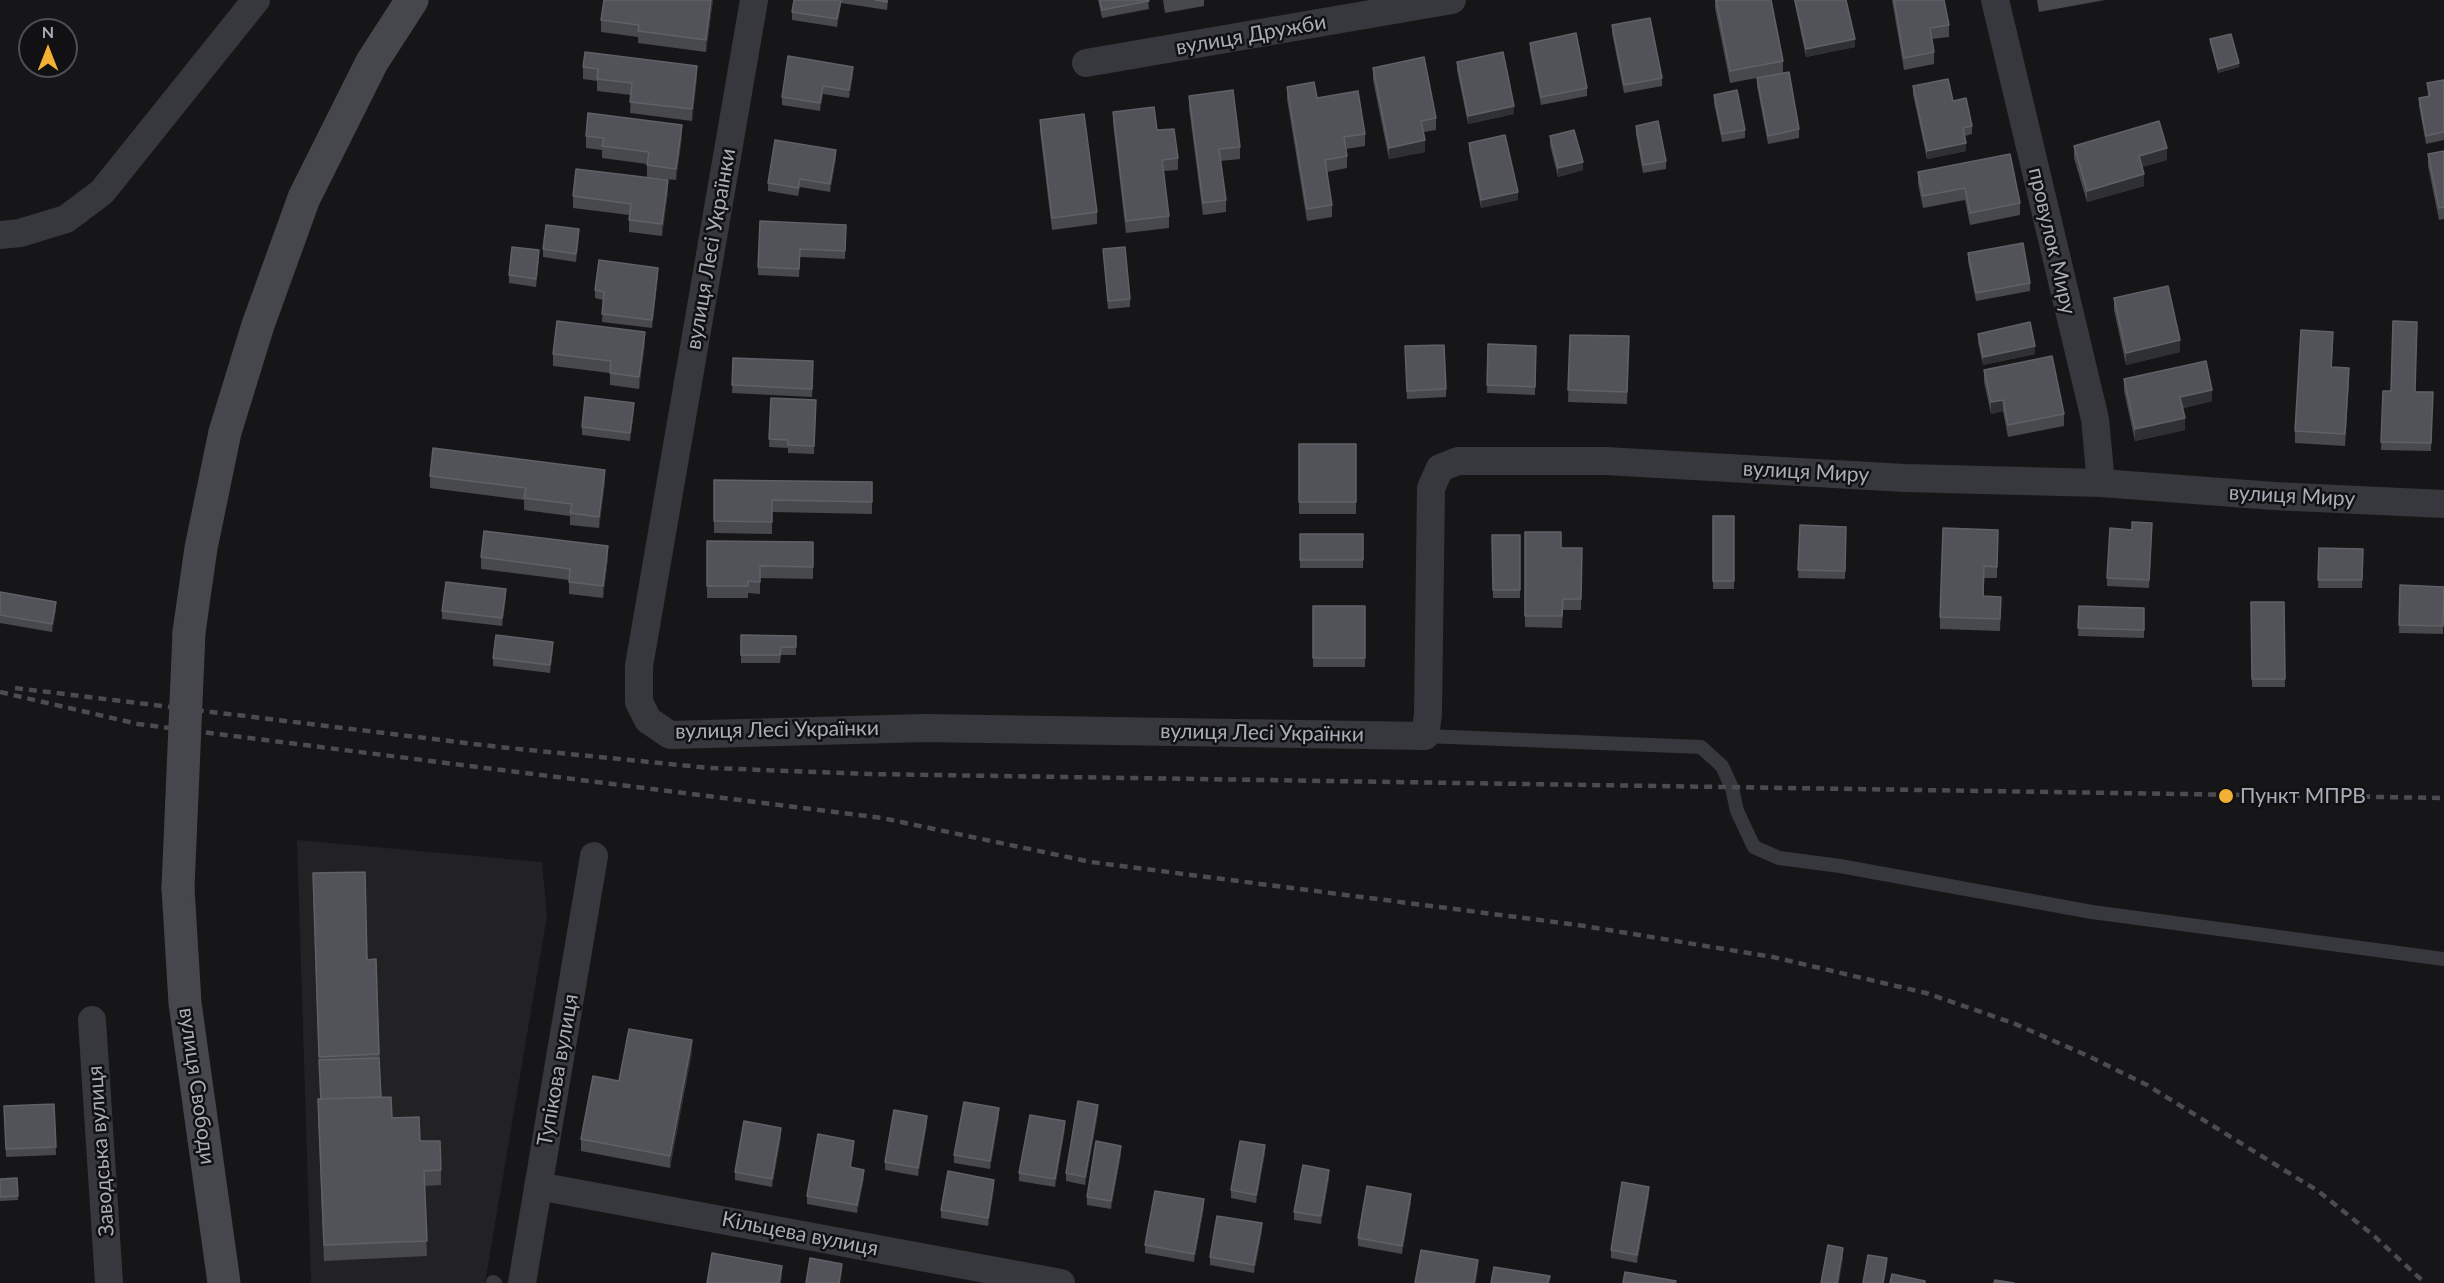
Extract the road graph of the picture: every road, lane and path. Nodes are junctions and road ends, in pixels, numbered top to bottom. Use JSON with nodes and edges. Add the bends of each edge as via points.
{"nodes":[{"id":1,"x":256,"y":0,"type":"edge"},
{"id":2,"x":412,"y":0,"type":"edge"},
{"id":3,"x":754,"y":0,"type":"edge"},
{"id":4,"x":1452,"y":0,"type":"edge"},
{"id":5,"x":1995,"y":0,"type":"edge"},
{"id":6,"x":1086,"y":63,"type":"dead end"},
{"id":7,"x":0,"y":235,"type":"edge"},
{"id":8,"x":2100,"y":483,"type":"junction"},
{"id":9,"x":2444,"y":504,"type":"edge"},
{"id":10,"x":1425,"y":736,"type":"junction"},
{"id":11,"x":594,"y":856,"type":"dead end"},
{"id":12,"x":2444,"y":959,"type":"edge"},
{"id":13,"x":92,"y":1020,"type":"dead end"},
{"id":14,"x":538,"y":1186,"type":"junction"},
{"id":15,"x":110,"y":1283,"type":"edge"},
{"id":16,"x":224,"y":1283,"type":"edge"},
{"id":17,"x":522,"y":1283,"type":"edge"},
{"id":18,"x":1061,"y":1283,"type":"edge"}],
"edges":[{"from":1,"to":7,"type":"street","via":[[102,192],[66,219]]},
{"from":2,"to":16,"type":"main road","name":"вулиця Свободи","bridge":true,"via":[[372,62],[304,198],[225,432],[201,548],[189,632],[178,888],[185,1003]]},
{"from":3,"to":10,"type":"street","name":"вулиця Лесі Українки","via":[[639,666],[639,702],[648,720],[670,735],[926,728]]},
{"from":4,"to":6,"type":"street","name":"вулиця Дружби"},
{"from":5,"to":8,"type":"street","name":"провулок Миру","via":[[2095,419]]},
{"from":8,"to":9,"type":"street","name":"вулиця Миру"},
{"from":8,"to":10,"type":"street","name":"вулиця Миру","via":[[1905,478],[1605,461],[1486,460],[1448,464],[1440,468],[1431,488]]},
{"from":10,"to":12,"type":"lane","via":[[1701,747],[1722,766],[1737,811],[1755,847],[1779,858],[2092,912]]},
{"from":11,"to":14,"type":"street","name":"Тупікова вулиця"},
{"from":13,"to":15,"type":"street","name":"Заводська вулиця"},
{"from":14,"to":17,"type":"street","name":"Тупікова вулиця"},
{"from":14,"to":18,"type":"street","name":"Кільцева вулиця"}]}
